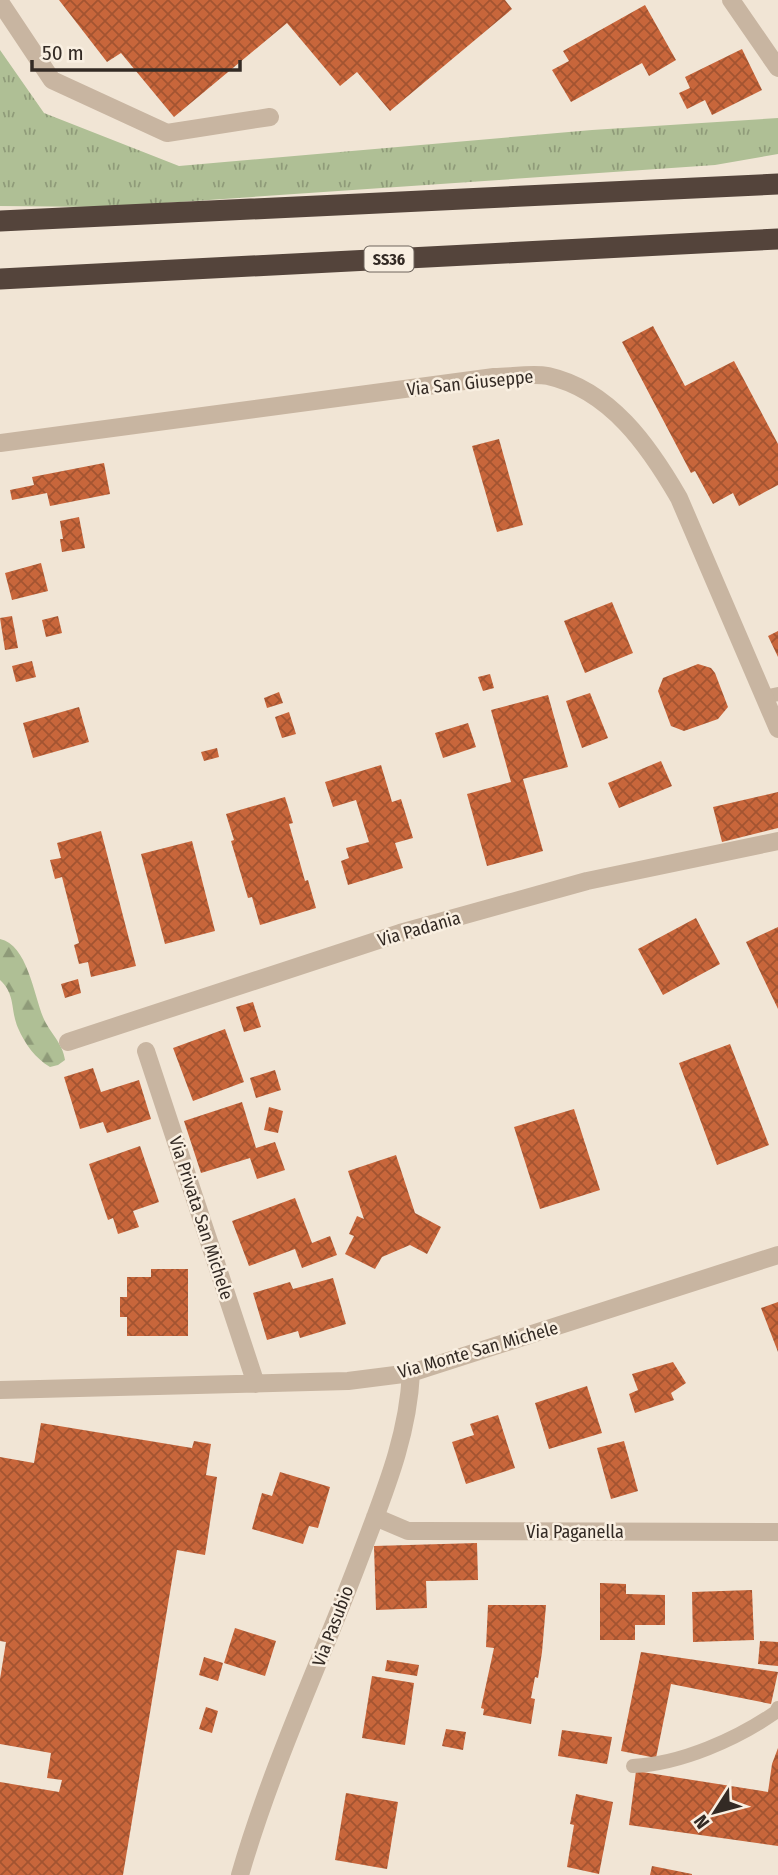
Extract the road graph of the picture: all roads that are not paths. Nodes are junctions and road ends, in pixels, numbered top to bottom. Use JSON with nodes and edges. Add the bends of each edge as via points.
{"nodes":[{"id":1,"x":731,"y":0,"type":"edge"},
{"id":2,"x":0,"y":2,"type":"edge"},
{"id":3,"x":778,"y":68,"type":"edge"},
{"id":4,"x":270,"y":117,"type":"dead end"},
{"id":5,"x":778,"y":184,"type":"edge"},
{"id":6,"x":0,"y":221,"type":"edge"},
{"id":7,"x":778,"y":239,"type":"edge"},
{"id":8,"x":0,"y":279,"type":"edge"},
{"id":9,"x":0,"y":443,"type":"edge"},
{"id":10,"x":771,"y":696,"type":"edge"},
{"id":11,"x":778,"y":729,"type":"edge"},
{"id":12,"x":778,"y":841,"type":"edge"},
{"id":13,"x":68,"y":1042,"type":"dead end"},
{"id":14,"x":146,"y":1051,"type":"dead end"},
{"id":15,"x":778,"y":1255,"type":"edge"},
{"id":16,"x":411,"y":1373,"type":"junction"},
{"id":17,"x":256,"y":1384,"type":"junction"},
{"id":18,"x":0,"y":1390,"type":"edge"},
{"id":19,"x":375,"y":1517,"type":"junction"},
{"id":20,"x":778,"y":1532,"type":"edge"},
{"id":21,"x":778,"y":1708,"type":"edge"},
{"id":22,"x":632,"y":1766,"type":"dead end"},
{"id":23,"x":240,"y":1875,"type":"edge"}],
"edges":[{"from":1,"to":3,"type":"street"},
{"from":2,"to":4,"type":"street","via":[[52,80],[167,133]]},
{"from":5,"to":6,"type":"highway"},
{"from":7,"to":8,"type":"highway","number":"SS36"},
{"from":9,"to":10,"type":"street","name":"Via San Giuseppe","via":[[494,377],[546,376],[582,387],[625,421],[661,467]]},
{"from":10,"to":11,"type":"street","name":"Via San Giuseppe"},
{"from":12,"to":13,"type":"street","name":"Via Padania","via":[[587,881],[427,926]]},
{"from":14,"to":17,"type":"street","name":"Via Privata San Michele"},
{"from":15,"to":16,"type":"street","name":"Via Monte San Michele"},
{"from":16,"to":17,"type":"street","name":"Via Monte San Michele","via":[[348,1381]]},
{"from":16,"to":19,"type":"street","name":"Via Pasubio","via":[[401,1445]]},
{"from":17,"to":18,"type":"street","name":"Via Monte San Michele"},
{"from":19,"to":20,"type":"street","name":"Via Paganella","via":[[408,1531]]},
{"from":19,"to":23,"type":"street","name":"Via Pasubio","via":[[262,1805]]},
{"from":21,"to":22,"type":"lane","via":[[752,1728],[684,1757]]}]}
